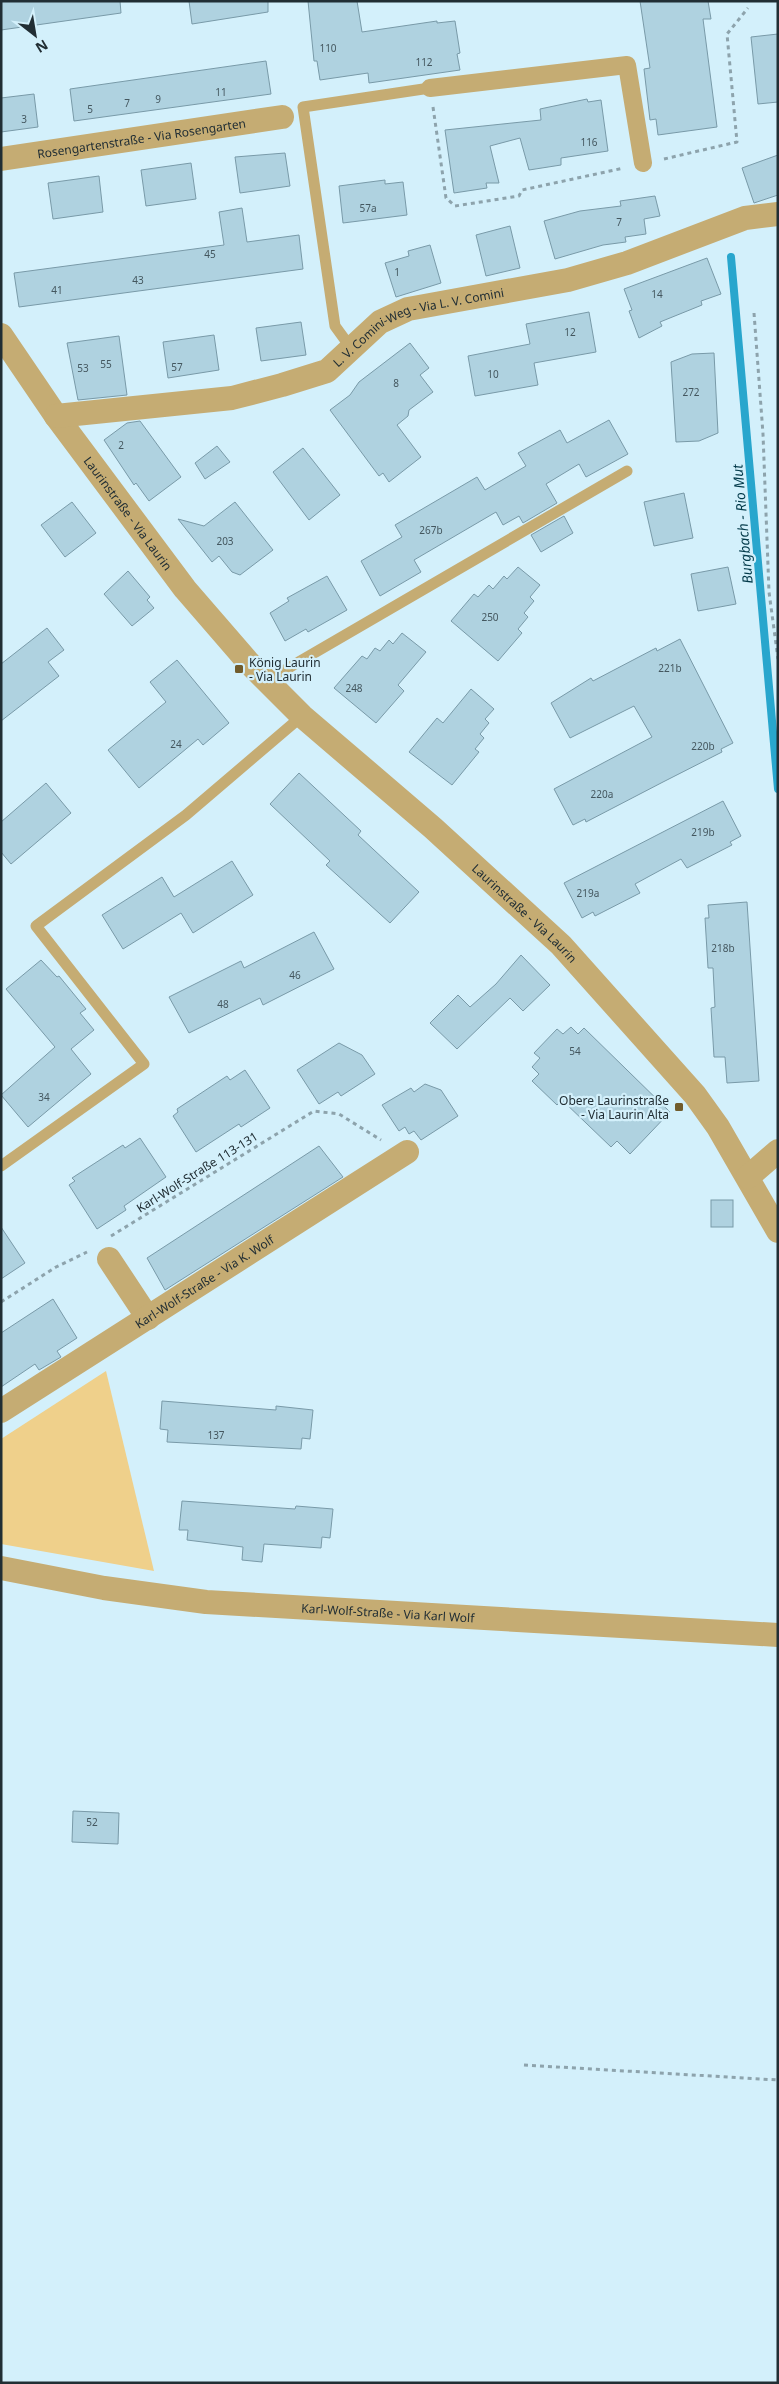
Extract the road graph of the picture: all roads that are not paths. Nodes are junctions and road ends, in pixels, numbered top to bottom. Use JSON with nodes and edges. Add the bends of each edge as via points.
{"nodes":[{"id":1,"x":430,"y":88,"type":"joint"},
{"id":2,"x":282,"y":117,"type":"dead end"},
{"id":3,"x":1,"y":159,"type":"edge"},
{"id":4,"x":643,"y":163,"type":"road end"},
{"id":5,"x":778,"y":214,"type":"edge"},
{"id":6,"x":1,"y":334,"type":"edge"},
{"id":7,"x":351,"y":348,"type":"junction"},
{"id":8,"x":56,"y":416,"type":"junction"},
{"id":9,"x":626,"y":471,"type":"dead end"},
{"id":10,"x":266,"y":681,"type":"junction"},
{"id":11,"x":302,"y":716,"type":"junction"},
{"id":12,"x":778,"y":1151,"type":"edge"},
{"id":13,"x":406,"y":1152,"type":"road end"},
{"id":14,"x":1,"y":1166,"type":"edge"},
{"id":15,"x":748,"y":1177,"type":"junction"},
{"id":16,"x":778,"y":1231,"type":"edge"},
{"id":17,"x":102,"y":1249,"type":"road end"},
{"id":18,"x":148,"y":1318,"type":"junction"},
{"id":19,"x":1,"y":1411,"type":"edge"},
{"id":20,"x":1,"y":1568,"type":"edge"},
{"id":21,"x":778,"y":1635,"type":"edge"}],
"edges":[{"from":1,"to":4,"type":"street","via":[[628,65]]},
{"from":1,"to":7,"type":"lane","via":[[303,107],[335,326]]},
{"from":2,"to":3,"type":"street","name":"Rosengartenstraße - Via Rosengarten"},
{"from":5,"to":7,"type":"street","name":"L. V. Comini-Weg - Via L. V. Comini","via":[[746,218],[627,263],[568,280],[408,309],[380,322]]},
{"from":6,"to":8,"type":"street","name":"Laurinstraße - Via Laurin"},
{"from":7,"to":8,"type":"street","name":"L. V. Comini-Weg - Via L. V. Comini","via":[[327,371],[232,398]]},
{"from":8,"to":10,"type":"street","name":"Laurinstraße - Via Laurin","via":[[185,589]]},
{"from":9,"to":10,"type":"lane"},
{"from":10,"to":11,"type":"street","name":"Laurinstraße - Via Laurin"},
{"from":11,"to":14,"type":"lane","via":[[186,815],[36,926],[144,1064]]},
{"from":11,"to":15,"type":"street","name":"Laurinstraße - Via Laurin","via":[[433,828],[560,945],[695,1096]]},
{"from":12,"to":15,"type":"street"},
{"from":13,"to":18,"type":"street","name":"Karl-Wolf-Straße - Via K. Wolf"},
{"from":15,"to":16,"type":"street","name":"Laurinstraße - Via Laurin"},
{"from":17,"to":18,"type":"street"},
{"from":18,"to":19,"type":"street","name":"Karl-Wolf-Straße - Via K. Wolf"},
{"from":20,"to":21,"type":"street","name":"Karl-Wolf-Straße - Via Karl Wolf","via":[[104,1588],[206,1602]]}]}
